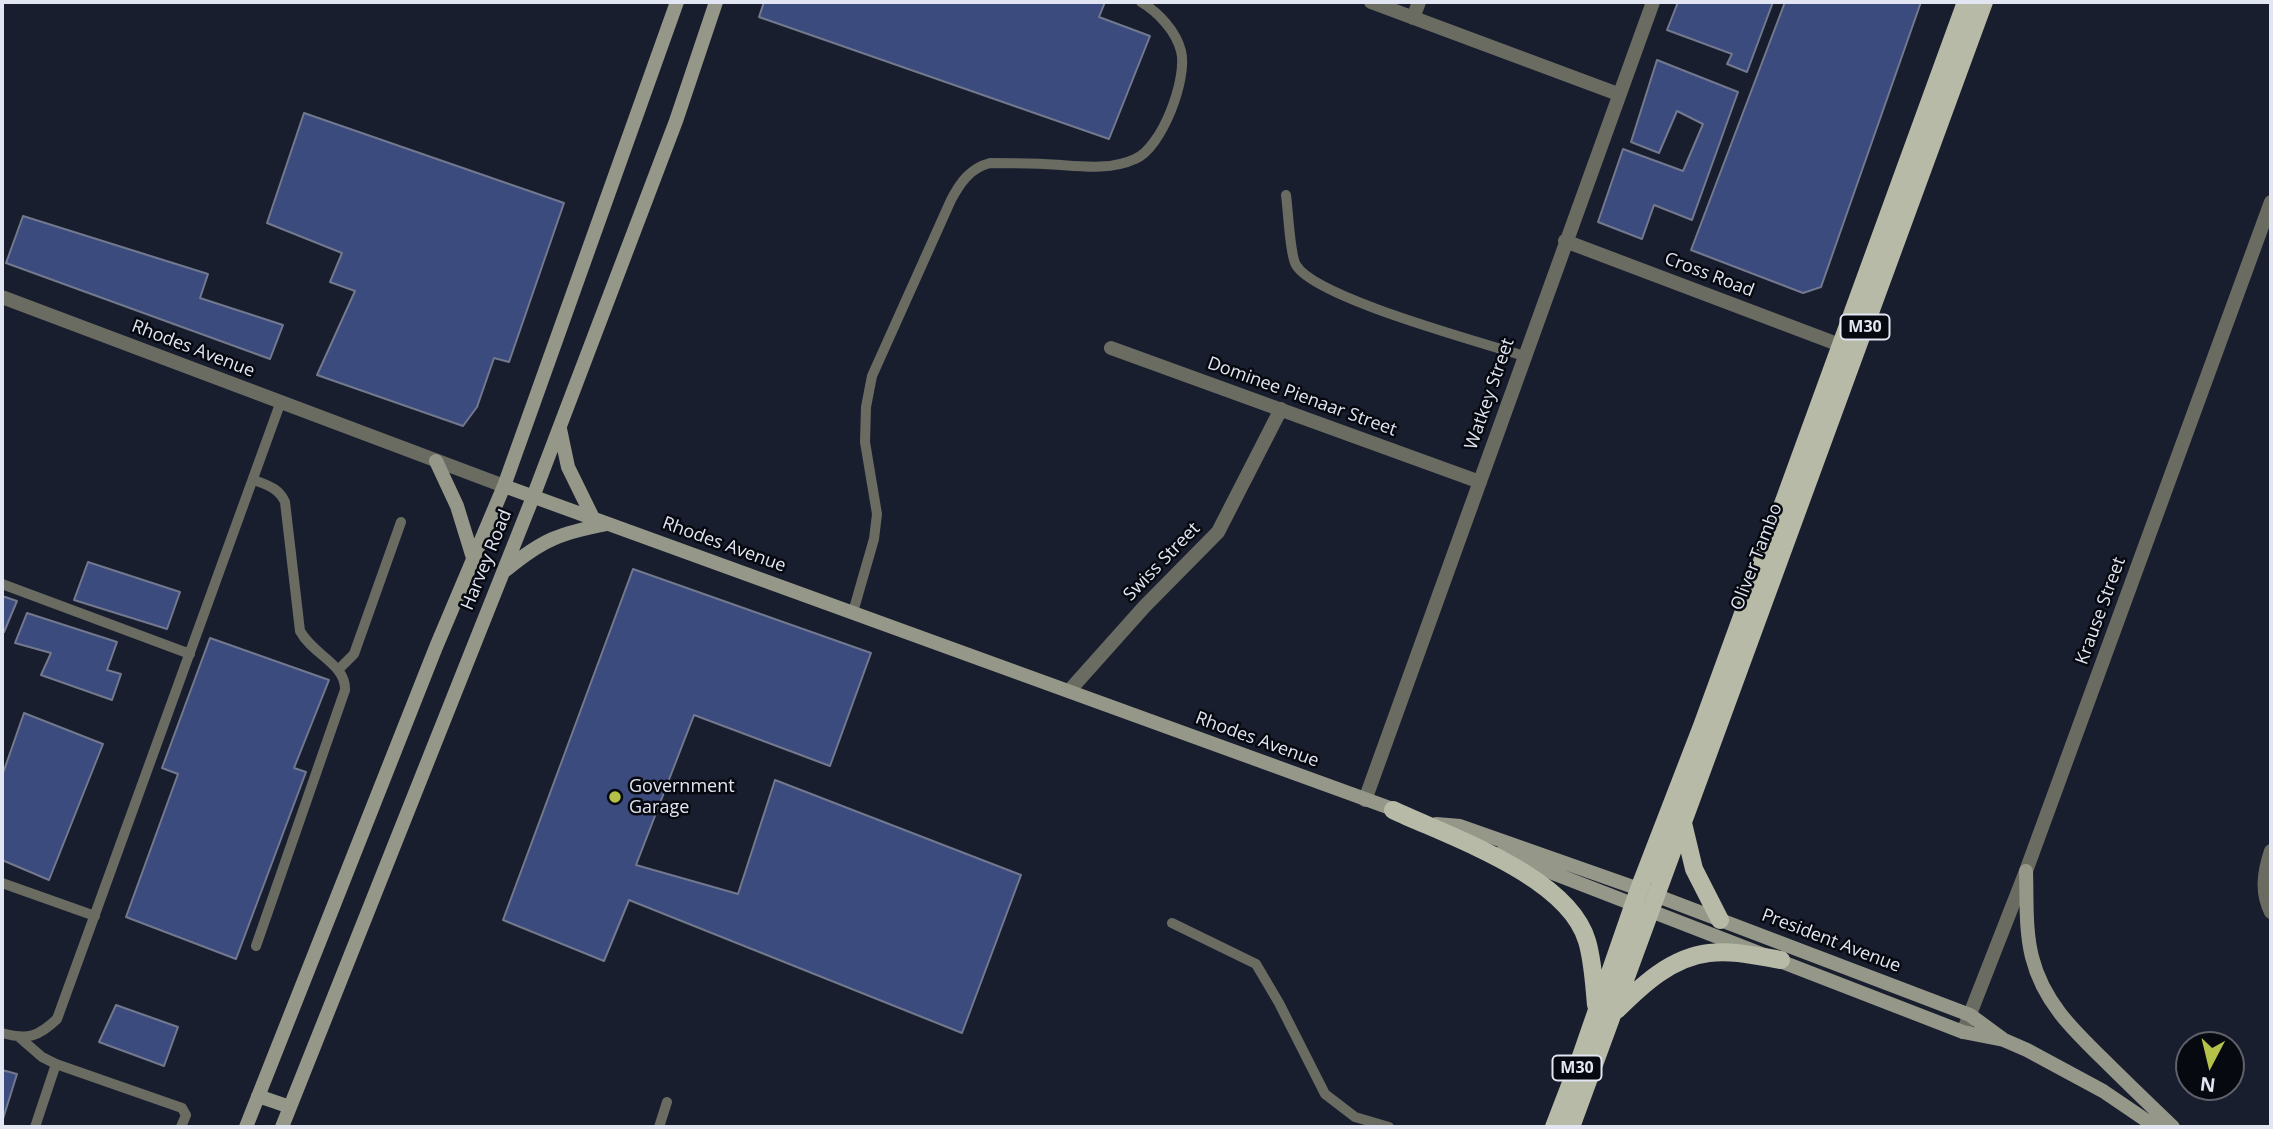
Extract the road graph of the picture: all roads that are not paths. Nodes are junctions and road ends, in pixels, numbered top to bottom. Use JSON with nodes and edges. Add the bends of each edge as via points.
{"nodes":[{"id":1,"x":677,"y":2,"type":"edge"},
{"id":2,"x":716,"y":2,"type":"edge"},
{"id":3,"x":1141,"y":2,"type":"edge"},
{"id":4,"x":1371,"y":2,"type":"edge"},
{"id":5,"x":1419,"y":2,"type":"edge"},
{"id":6,"x":1653,"y":2,"type":"edge"},
{"id":7,"x":1966,"y":2,"type":"edge"},
{"id":8,"x":1984,"y":2,"type":"edge"},
{"id":9,"x":1413,"y":18,"type":"junction"},
{"id":10,"x":1618,"y":94,"type":"junction"},
{"id":11,"x":1286,"y":195,"type":"dead end"},
{"id":12,"x":2271,"y":202,"type":"edge"},
{"id":13,"x":1565,"y":241,"type":"junction"},
{"id":14,"x":2,"y":297,"type":"edge"},
{"id":15,"x":1840,"y":345,"type":"junction"},
{"id":16,"x":1111,"y":348,"type":"dead end"},
{"id":17,"x":1524,"y":356,"type":"junction"},
{"id":18,"x":280,"y":404,"type":"junction"},
{"id":19,"x":1281,"y":410,"type":"junction"},
{"id":20,"x":559,"y":428,"type":"junction"},
{"id":21,"x":436,"y":461,"type":"junction"},
{"id":22,"x":254,"y":480,"type":"junction"},
{"id":23,"x":1480,"y":482,"type":"junction"},
{"id":24,"x":504,"y":486,"type":"junction"},
{"id":25,"x":533,"y":497,"type":"junction"},
{"id":26,"x":593,"y":518,"type":"junction"},
{"id":27,"x":401,"y":522,"type":"dead end"},
{"id":28,"x":608,"y":524,"type":"junction"},
{"id":29,"x":473,"y":558,"type":"junction"},
{"id":30,"x":503,"y":572,"type":"junction"},
{"id":31,"x":2,"y":584,"type":"edge"},
{"id":32,"x":853,"y":612,"type":"junction"},
{"id":33,"x":190,"y":654,"type":"junction"},
{"id":34,"x":339,"y":669,"type":"junction"},
{"id":35,"x":1069,"y":691,"type":"junction"},
{"id":36,"x":1364,"y":800,"type":"junction"},
{"id":37,"x":1393,"y":810,"type":"junction"},
{"id":38,"x":1683,"y":823,"type":"junction"},
{"id":39,"x":2271,"y":851,"type":"edge"},
{"id":40,"x":2026,"y":871,"type":"junction"},
{"id":41,"x":2,"y":883,"type":"edge"},
{"id":42,"x":1645,"y":900,"type":"junction"},
{"id":43,"x":2271,"y":912,"type":"edge"},
{"id":44,"x":95,"y":916,"type":"junction"},
{"id":45,"x":1720,"y":920,"type":"junction"},
{"id":46,"x":1172,"y":923,"type":"dead end"},
{"id":47,"x":256,"y":946,"type":"dead end"},
{"id":48,"x":1781,"y":960,"type":"junction"},
{"id":49,"x":1604,"y":1012,"type":"junction"},
{"id":50,"x":1970,"y":1016,"type":"junction"},
{"id":51,"x":1963,"y":1032,"type":"junction"},
{"id":52,"x":2,"y":1033,"type":"edge"},
{"id":53,"x":19,"y":1038,"type":"junction"},
{"id":54,"x":2004,"y":1040,"type":"junction"},
{"id":55,"x":56,"y":1064,"type":"junction"},
{"id":56,"x":258,"y":1096,"type":"junction"},
{"id":57,"x":667,"y":1102,"type":"dead end"},
{"id":58,"x":290,"y":1107,"type":"junction"},
{"id":59,"x":35,"y":1127,"type":"edge"},
{"id":60,"x":181,"y":1127,"type":"edge"},
{"id":61,"x":246,"y":1127,"type":"edge"},
{"id":62,"x":282,"y":1127,"type":"edge"},
{"id":63,"x":659,"y":1127,"type":"edge"},
{"id":64,"x":1389,"y":1127,"type":"edge"},
{"id":65,"x":1554,"y":1127,"type":"edge"},
{"id":66,"x":1571,"y":1127,"type":"edge"},
{"id":67,"x":2156,"y":1127,"type":"edge"},
{"id":68,"x":2173,"y":1127,"type":"edge"}],
"edges":[{"from":1,"to":24,"type":"main road","name":"Harvey Road"},
{"from":2,"to":20,"type":"main road","name":"Harvey Road"},
{"from":3,"to":32,"type":"lane","via":[[1170,28],[1181,51],[1183,75],[1152,145],[1137,159],[1115,165],[981,165],[963,180],[951,200],[872,376],[865,442],[877,514]]},
{"from":4,"to":9,"type":"street"},
{"from":5,"to":9,"type":"street"},
{"from":6,"to":10,"type":"street","name":"Watkey Street"},
{"from":7,"to":15,"type":"main road","name":"Oliver Tambo","number":"M30"},
{"from":8,"to":38,"type":"main road","name":"Oliver Tambo","number":"M30"},
{"from":9,"to":10,"type":"street"},
{"from":10,"to":13,"type":"street","name":"Watkey Street"},
{"from":11,"to":17,"type":"lane","via":[[1295,264],[1313,281],[1344,298]]},
{"from":12,"to":40,"type":"street","name":"Krause Street"},
{"from":13,"to":15,"type":"street","name":"Cross Road"},
{"from":13,"to":17,"type":"street","name":"Watkey Street"},
{"from":14,"to":18,"type":"street","name":"Rhodes Avenue"},
{"from":15,"to":42,"type":"main road","name":"Oliver Tambo","number":"M30","via":[[1702,726]]},
{"from":16,"to":19,"type":"street","name":"Dominee Pienaar Street"},
{"from":17,"to":23,"type":"street","name":"Watkey Street"},
{"from":18,"to":21,"type":"street","name":"Rhodes Avenue"},
{"from":18,"to":22,"type":"lane"},
{"from":19,"to":23,"type":"street","name":"Dominee Pienaar Street"},
{"from":19,"to":35,"type":"street","name":"Swiss Street","via":[[1218,532]]},
{"from":20,"to":25,"type":"main road","name":"Harvey Road"},
{"from":20,"to":26,"type":"main road","via":[[568,467]]},
{"from":21,"to":24,"type":"street","name":"Rhodes Avenue"},
{"from":21,"to":29,"type":"main road","via":[[457,506]]},
{"from":22,"to":33,"type":"lane"},
{"from":22,"to":34,"type":"lane","via":[[274,488],[285,502],[300,631],[307,644]]},
{"from":23,"to":36,"type":"street","name":"Watkey Street"},
{"from":24,"to":25,"type":"main road","name":"Rhodes Avenue"},
{"from":24,"to":29,"type":"main road","name":"Harvey Road"},
{"from":25,"to":26,"type":"main road","name":"Rhodes Avenue"},
{"from":25,"to":30,"type":"main road","name":"Harvey Road"},
{"from":26,"to":28,"type":"main road","name":"Rhodes Avenue"},
{"from":27,"to":34,"type":"lane","via":[[354,654]]},
{"from":28,"to":30,"type":"main road","via":[[555,536]]},
{"from":28,"to":32,"type":"main road","name":"Rhodes Avenue"},
{"from":29,"to":56,"type":"main road","name":"Harvey Road"},
{"from":30,"to":58,"type":"main road","name":"Harvey Road"},
{"from":31,"to":33,"type":"lane"},
{"from":32,"to":35,"type":"main road","name":"Rhodes Avenue"},
{"from":33,"to":44,"type":"lane"},
{"from":34,"to":47,"type":"lane","via":[[345,690]]},
{"from":35,"to":36,"type":"main road","name":"Rhodes Avenue"},
{"from":36,"to":37,"type":"main road","name":"Rhodes Avenue"},
{"from":37,"to":42,"type":"main road","name":"Rhodes Avenue"},
{"from":37,"to":49,"type":"main road","via":[[1506,863],[1561,898],[1587,941]]},
{"from":38,"to":42,"type":"main road","name":"Oliver Tambo","number":"M30"},
{"from":38,"to":45,"type":"main road","via":[[1694,869]]},
{"from":39,"to":43,"type":"street","via":[[2264,890]]},
{"from":40,"to":50,"type":"street","name":"Krause Street"},
{"from":40,"to":68,"type":"main road","via":[[2032,955],[2046,993],[2078,1036]]},
{"from":41,"to":44,"type":"lane"},
{"from":42,"to":45,"type":"main road","name":"President Avenue"},
{"from":42,"to":48,"type":"main road","name":"President Avenue"},
{"from":42,"to":49,"type":"main road","name":"Oliver Tambo","number":"M30"},
{"from":44,"to":53,"type":"lane","via":[[57,1019],[41,1034]]},
{"from":45,"to":50,"type":"main road","name":"President Avenue"},
{"from":46,"to":64,"type":"lane","via":[[1256,964],[1325,1094],[1355,1117]]},
{"from":48,"to":49,"type":"main road","via":[[1707,953],[1671,965]]},
{"from":48,"to":51,"type":"main road","name":"President Avenue"},
{"from":49,"to":65,"type":"main road","name":"Oliver Tambo","number":"M30"},
{"from":49,"to":66,"type":"main road","name":"Oliver Tambo","number":"M30"},
{"from":50,"to":51,"type":"street","name":"Krause Street"},
{"from":50,"to":54,"type":"main road","name":"President Avenue"},
{"from":51,"to":54,"type":"main road","name":"President Avenue"},
{"from":52,"to":53,"type":"lane"},
{"from":53,"to":55,"type":"lane"},
{"from":54,"to":67,"type":"main road","name":"President Avenue","via":[[2103,1091]]},
{"from":55,"to":59,"type":"lane"},
{"from":55,"to":60,"type":"lane","via":[[182,1108],[186,1115]]},
{"from":56,"to":58,"type":"main road"},
{"from":56,"to":61,"type":"main road","name":"Harvey Road"},
{"from":57,"to":63,"type":"lane"},
{"from":58,"to":62,"type":"main road","name":"Harvey Road"}]}
